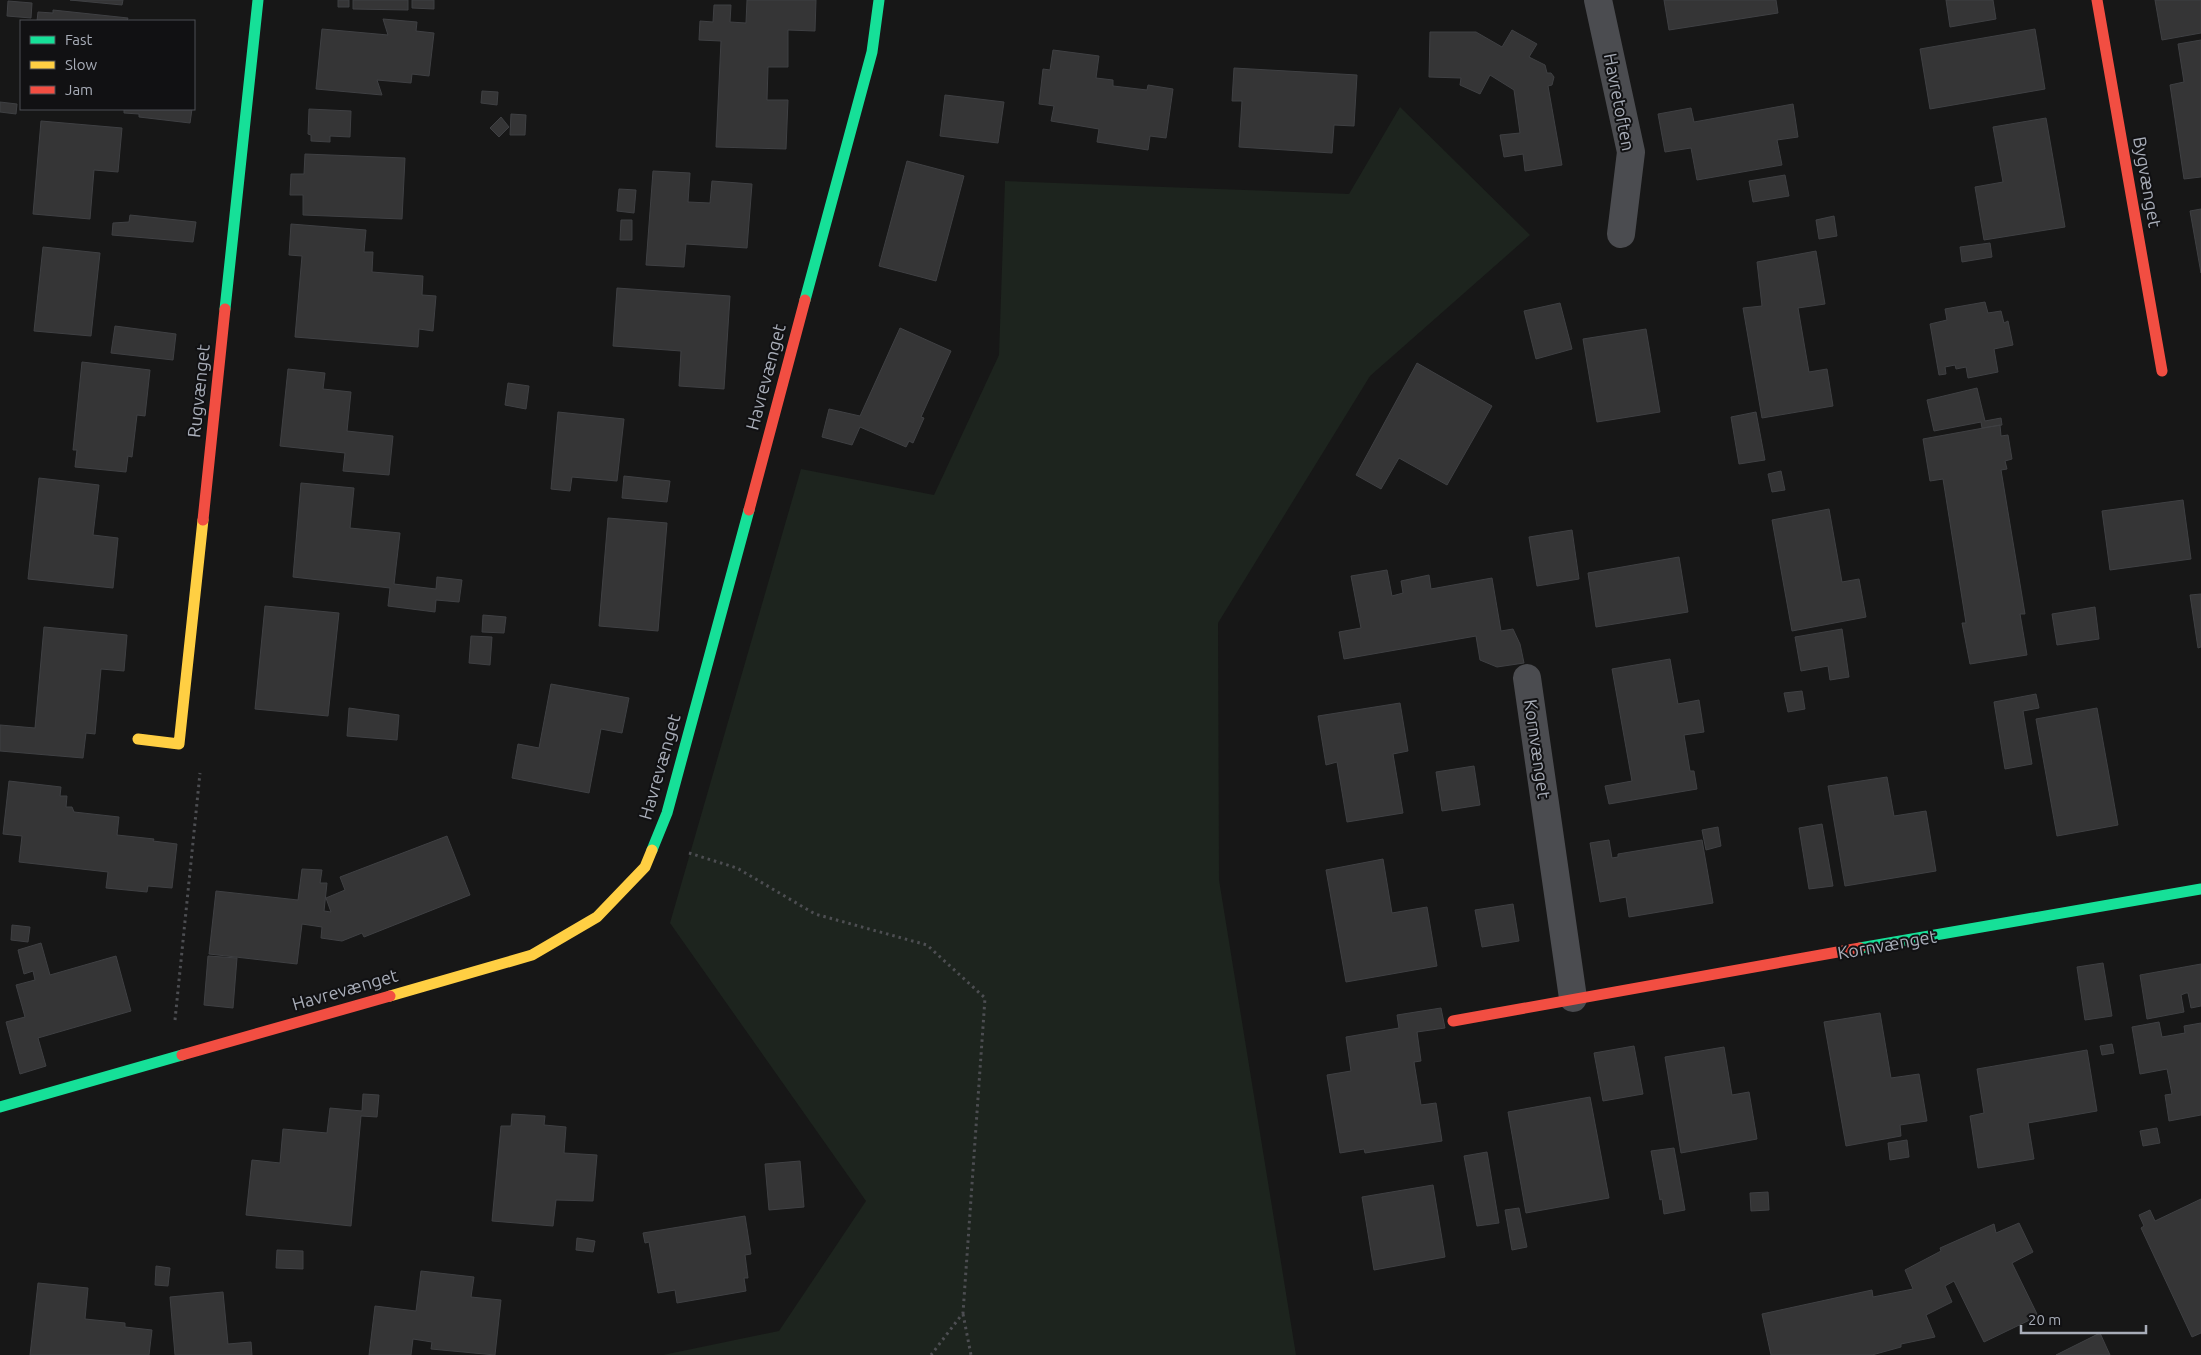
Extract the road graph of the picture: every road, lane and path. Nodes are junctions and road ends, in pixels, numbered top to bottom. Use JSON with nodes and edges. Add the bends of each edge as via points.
{"nodes":[{"id":1,"x":258,"y":0,"type":"edge"},
{"id":2,"x":879,"y":0,"type":"edge"},
{"id":3,"x":1598,"y":0,"type":"edge"},
{"id":4,"x":2097,"y":0,"type":"edge"},
{"id":5,"x":1621,"y":234,"type":"dead end"},
{"id":6,"x":2162,"y":370,"type":"dead end"},
{"id":7,"x":1527,"y":678,"type":"dead end"},
{"id":8,"x":138,"y":739,"type":"dead end"},
{"id":9,"x":179,"y":744,"type":"junction"},
{"id":10,"x":655,"y":842,"type":"junction"},
{"id":11,"x":2201,"y":889,"type":"edge"},
{"id":12,"x":1573,"y":998,"type":"junction"},
{"id":13,"x":1453,"y":1022,"type":"dead end"},
{"id":14,"x":171,"y":1058,"type":"junction"},
{"id":15,"x":0,"y":1107,"type":"edge"},
{"id":16,"x":963,"y":1313,"type":"junction"},
{"id":17,"x":931,"y":1355,"type":"edge"},
{"id":18,"x":971,"y":1355,"type":"edge"}],
"edges":[{"from":1,"to":9,"type":"street","name":"Rugvænget"},
{"from":2,"to":10,"type":"street","name":"Havrevænget","via":[[869,62],[666,813]]},
{"from":3,"to":5,"type":"street","name":"Havretoften","via":[[1630,152]]},
{"from":4,"to":6,"type":"street","name":"Bygvænget"},
{"from":7,"to":12,"type":"street","name":"Kornvænget"},
{"from":8,"to":9,"type":"street"},
{"from":9,"to":14,"type":"path","via":[[200,772]]},
{"from":10,"to":14,"type":"street","name":"Havrevænget","via":[[645,867],[597,918],[532,955]]},
{"from":10,"to":16,"type":"path","via":[[736,868],[816,914],[927,944],[985,998]]},
{"from":11,"to":12,"type":"street","name":"Kornvænget"},
{"from":12,"to":13,"type":"street","name":"Kornvænget"},
{"from":14,"to":15,"type":"street","name":"Havrevænget"},
{"from":16,"to":17,"type":"path"},
{"from":16,"to":18,"type":"path"}]}
